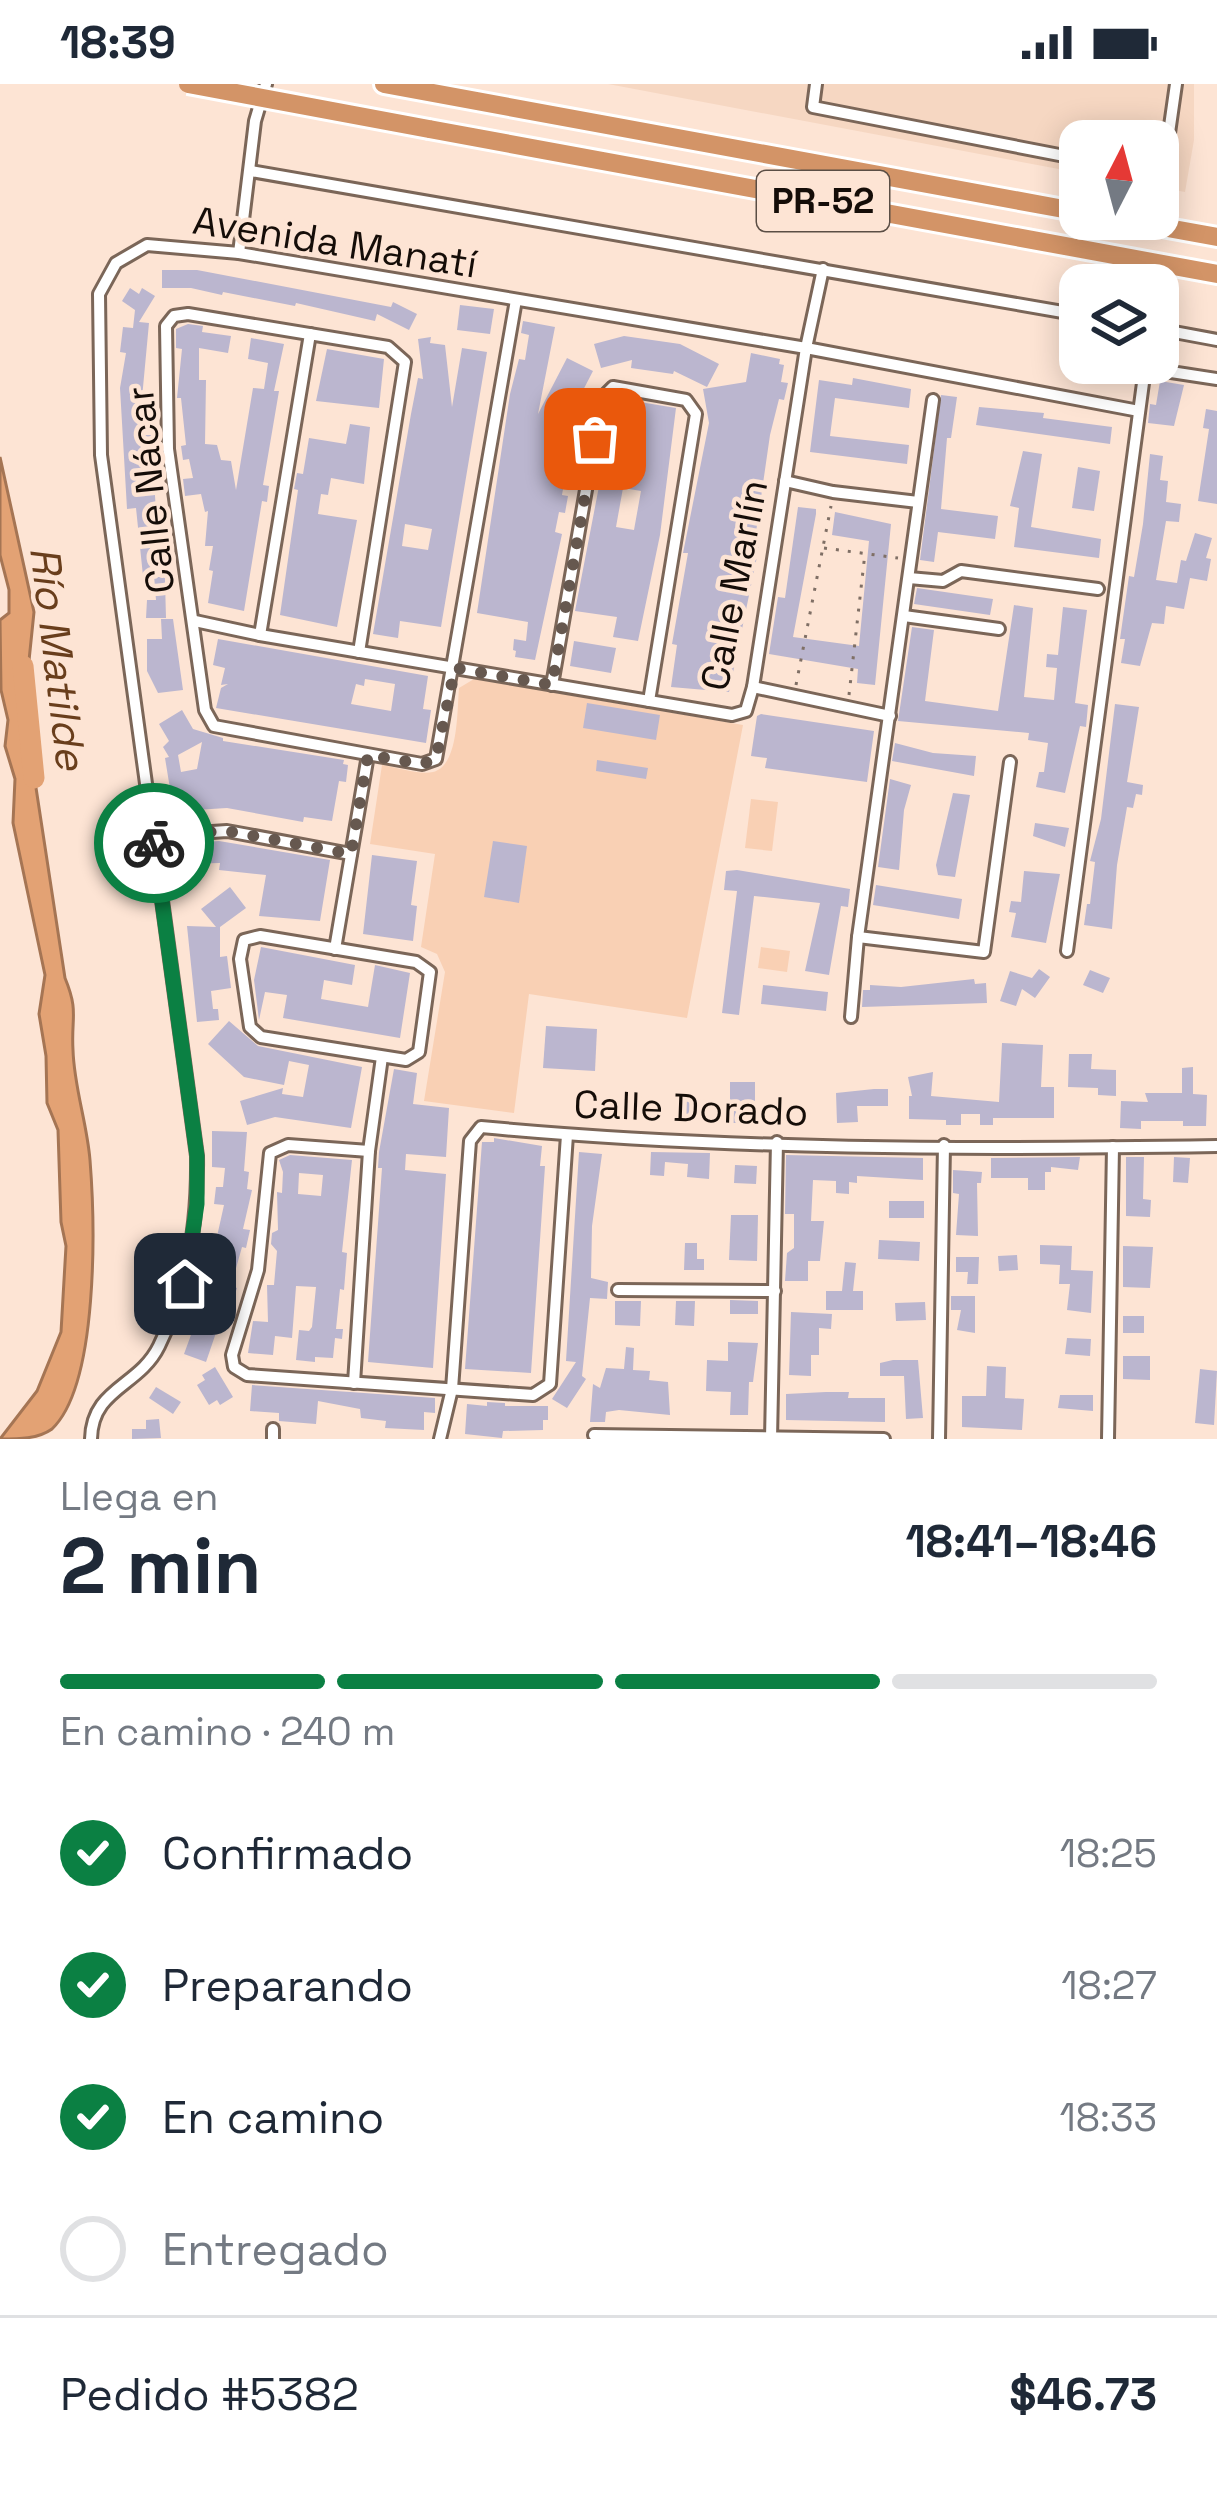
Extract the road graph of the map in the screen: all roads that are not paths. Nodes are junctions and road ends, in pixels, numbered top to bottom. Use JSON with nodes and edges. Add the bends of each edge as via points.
{"nodes":[{"id":1,"x":188,"y":84,"type":"edge"},
{"id":2,"x":266,"y":84,"type":"edge"},
{"id":3,"x":385,"y":84,"type":"edge"},
{"id":4,"x":816,"y":84,"type":"edge"},
{"id":5,"x":1176,"y":84,"type":"edge"},
{"id":6,"x":1170,"y":120,"type":"edge"},
{"id":7,"x":1059,"y":155,"type":"edge"},
{"id":8,"x":251,"y":171,"type":"junction"},
{"id":9,"x":1059,"y":208,"type":"edge"},
{"id":10,"x":1179,"y":230,"type":"edge"},
{"id":11,"x":1217,"y":237,"type":"edge"},
{"id":12,"x":239,"y":254,"type":"junction"},
{"id":13,"x":823,"y":269,"type":"junction"},
{"id":14,"x":1217,"y":274,"type":"edge"},
{"id":15,"x":516,"y":300,"type":"junction"},
{"id":16,"x":1059,"y":311,"type":"edge"},
{"id":17,"x":1179,"y":333,"type":"edge"},
{"id":18,"x":310,"y":334,"type":"junction"},
{"id":19,"x":1217,"y":340,"type":"edge"},
{"id":20,"x":806,"y":348,"type":"junction"},
{"id":21,"x":1217,"y":379,"type":"edge"},
{"id":22,"x":933,"y":400,"type":"dead end"},
{"id":23,"x":1139,"y":411,"type":"junction"},
{"id":24,"x":785,"y":482,"type":"junction"},
{"id":25,"x":918,"y":502,"type":"junction"},
{"id":26,"x":909,"y":578,"type":"junction"},
{"id":27,"x":1098,"y":589,"type":"dead end"},
{"id":28,"x":904,"y":616,"type":"junction"},
{"id":29,"x":195,"y":621,"type":"junction"},
{"id":30,"x":999,"y":629,"type":"dead end"},
{"id":31,"x":260,"y":635,"type":"junction"},
{"id":32,"x":359,"y":652,"type":"junction"},
{"id":33,"x":455,"y":668,"type":"junction"},
{"id":34,"x":552,"y":685,"type":"junction"},
{"id":35,"x":753,"y":687,"type":"junction"},
{"id":36,"x":649,"y":701,"type":"junction"},
{"id":37,"x":890,"y":716,"type":"junction"},
{"id":38,"x":368,"y":755,"type":"junction"},
{"id":39,"x":1010,"y":762,"type":"dead end"},
{"id":40,"x":153,"y":836,"type":"junction"},
{"id":41,"x":351,"y":854,"type":"junction"},
{"id":42,"x":858,"y":937,"type":"junction"},
{"id":43,"x":335,"y":949,"type":"junction"},
{"id":44,"x":1066,"y":951,"type":"dead end"},
{"id":45,"x":851,"y":1017,"type":"dead end"},
{"id":46,"x":382,"y":1058,"type":"junction"},
{"id":47,"x":568,"y":1135,"type":"junction"},
{"id":48,"x":777,"y":1142,"type":"junction"},
{"id":49,"x":944,"y":1145,"type":"junction"},
{"id":50,"x":1217,"y":1146,"type":"edge"},
{"id":51,"x":1113,"y":1148,"type":"junction"},
{"id":52,"x":369,"y":1150,"type":"junction"},
{"id":53,"x":618,"y":1290,"type":"dead end"},
{"id":54,"x":775,"y":1291,"type":"junction"},
{"id":55,"x":354,"y":1383,"type":"junction"},
{"id":56,"x":452,"y":1389,"type":"junction"},
{"id":57,"x":604,"y":1436,"type":"edge"},
{"id":58,"x":771,"y":1438,"type":"edge"},
{"id":59,"x":91,"y":1439,"type":"edge"},
{"id":60,"x":440,"y":1439,"type":"edge"},
{"id":61,"x":884,"y":1439,"type":"edge"},
{"id":62,"x":939,"y":1439,"type":"edge"},
{"id":63,"x":1108,"y":1439,"type":"edge"}],
"edges":[{"from":1,"to":14,"type":"highway","number":"PR-52","bridge":true},
{"from":2,"to":8,"type":"street"},
{"from":3,"to":9,"type":"highway","number":"PR-52"},
{"from":4,"to":7,"type":"street","via":[[813,107]]},
{"from":5,"to":6,"type":"street"},
{"from":8,"to":12,"type":"street"},
{"from":8,"to":13,"type":"street"},
{"from":10,"to":11,"type":"highway"},
{"from":12,"to":15,"type":"street","name":"Avenida Manatí"},
{"from":12,"to":40,"type":"street","name":"Avenida Manatí","via":[[147,245],[116,262],[99,294],[101,455]]},
{"from":13,"to":16,"type":"street"},
{"from":13,"to":20,"type":"street","name":"Calle Marlín"},
{"from":15,"to":20,"type":"street","name":"Avenida Manatí"},
{"from":15,"to":33,"type":"street"},
{"from":17,"to":19,"type":"street"},
{"from":18,"to":29,"type":"street","name":"Calle Nácar","via":[[188,314],[166,326],[168,449]]},
{"from":18,"to":31,"type":"street"},
{"from":18,"to":32,"type":"street","name":"Calle Nácar","via":[[388,347],[404,362]]},
{"from":20,"to":23,"type":"street","name":"Avenida Manatí"},
{"from":20,"to":24,"type":"street","name":"Calle Marlín"},
{"from":21,"to":23,"type":"street","via":[[1145,368]]},
{"from":22,"to":25,"type":"street","via":[[921,435]]},
{"from":23,"to":44,"type":"street"},
{"from":24,"to":25,"type":"street"},
{"from":24,"to":35,"type":"street","name":"Calle Marlín"},
{"from":25,"to":26,"type":"street"},
{"from":26,"to":27,"type":"street","via":[[944,581],[961,571]]},
{"from":26,"to":28,"type":"street"},
{"from":28,"to":30,"type":"street"},
{"from":28,"to":37,"type":"street"},
{"from":29,"to":31,"type":"street","name":"Calle Marlín"},
{"from":29,"to":38,"type":"street","name":"Calle Nácar","via":[[205,710],[214,726]]},
{"from":31,"to":32,"type":"street","name":"Calle Marlín"},
{"from":32,"to":33,"type":"street","name":"Calle Marlín"},
{"from":33,"to":34,"type":"street","name":"Calle Marlín"},
{"from":33,"to":38,"type":"street","name":"Calle Nácar","via":[[436,759]]},
{"from":34,"to":36,"type":"street","name":"Calle Marlín"},
{"from":34,"to":36,"type":"street","via":[[602,398],[613,387],[641,390],[686,400],[696,414]]},
{"from":35,"to":36,"type":"street","name":"Calle Marlín","via":[[746,711],[732,715]]},
{"from":35,"to":37,"type":"street"},
{"from":37,"to":42,"type":"street"},
{"from":38,"to":41,"type":"street"},
{"from":39,"to":42,"type":"street","via":[[984,952]]},
{"from":40,"to":41,"type":"street","via":[[227,831]]},
{"from":40,"to":59,"type":"street","name":"Avenida Manatí","via":[[197,1204],[185,1284],[158,1349],[144,1370],[105,1397]]},
{"from":41,"to":43,"type":"street"},
{"from":42,"to":45,"type":"street"},
{"from":43,"to":46,"type":"street","via":[[416,962],[430,972],[419,1052]]},
{"from":43,"to":46,"type":"street","via":[[244,940],[250,1027],[261,1036]]},
{"from":46,"to":52,"type":"street"},
{"from":47,"to":48,"type":"street","name":"Calle Dorado"},
{"from":47,"to":56,"type":"street","via":[[550,1384],[533,1395]]},
{"from":47,"to":56,"type":"street","name":"Calle Dorado","via":[[481,1127],[470,1141]]},
{"from":48,"to":49,"type":"street","name":"Calle Dorado"},
{"from":48,"to":54,"type":"street"},
{"from":49,"to":51,"type":"street","name":"Calle Dorado"},
{"from":49,"to":62,"type":"street"},
{"from":50,"to":51,"type":"street","name":"Calle Dorado"},
{"from":51,"to":63,"type":"street"},
{"from":52,"to":55,"type":"street"},
{"from":52,"to":55,"type":"street","via":[[289,1145],[270,1153],[258,1270],[232,1355],[247,1375]]},
{"from":53,"to":54,"type":"street"},
{"from":54,"to":58,"type":"street"},
{"from":55,"to":56,"type":"street"},
{"from":56,"to":60,"type":"street","name":"Calle Dorado"},
{"from":57,"to":58,"type":"street"},
{"from":58,"to":61,"type":"street"}]}
